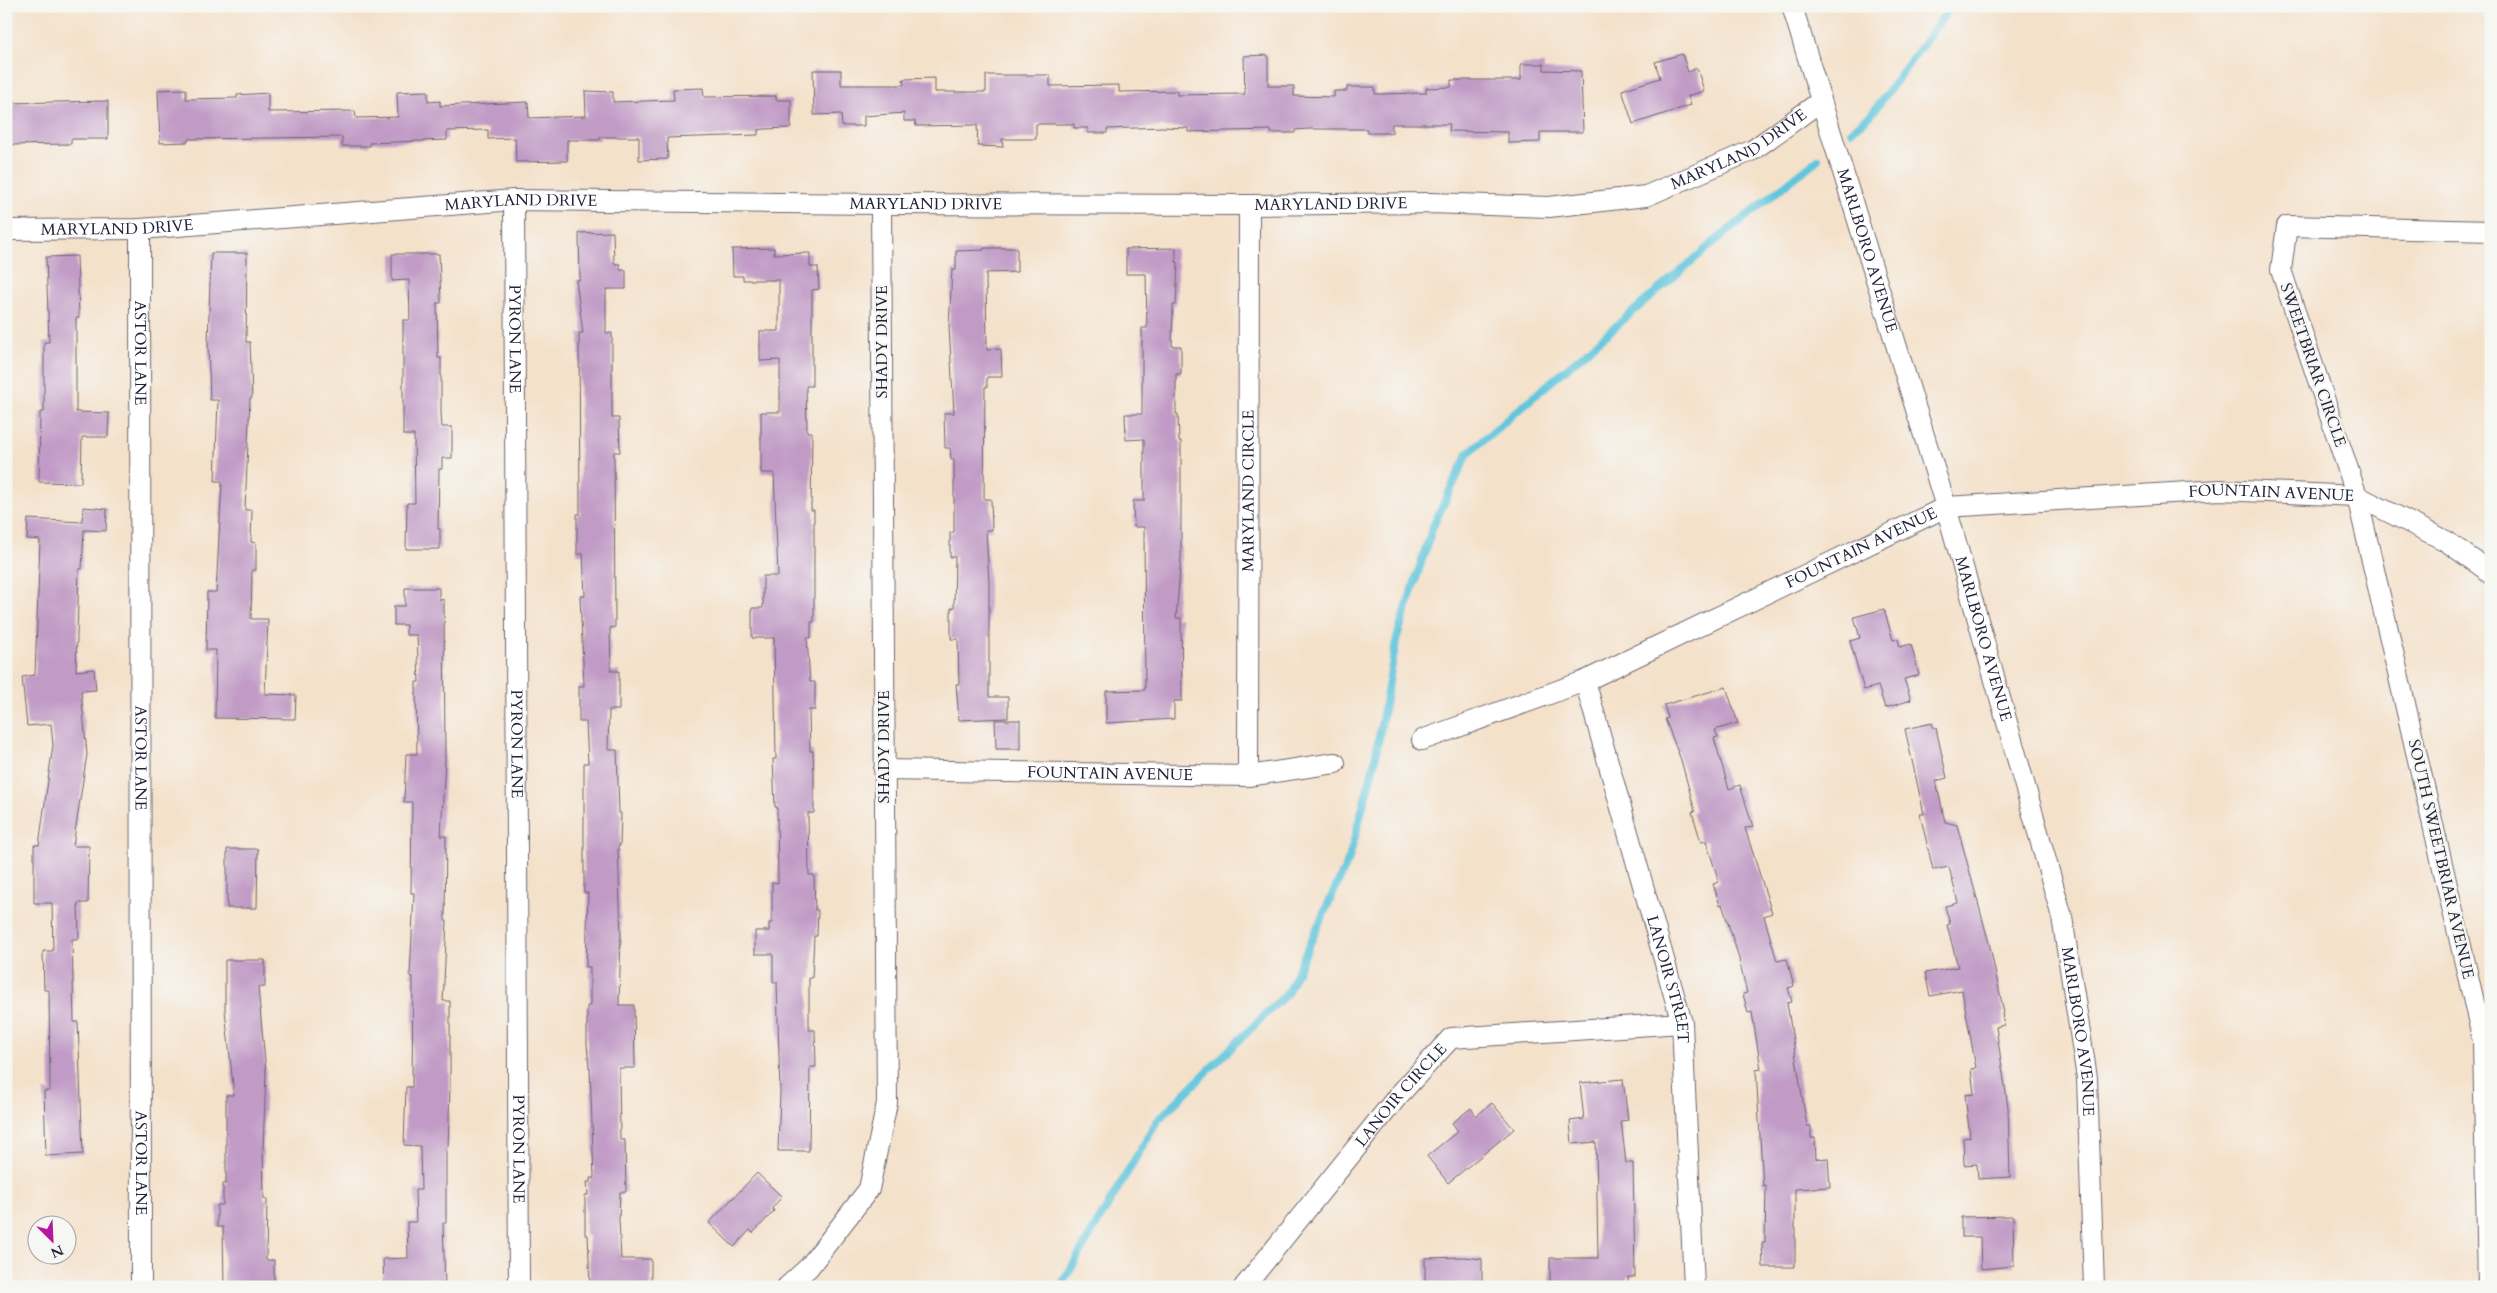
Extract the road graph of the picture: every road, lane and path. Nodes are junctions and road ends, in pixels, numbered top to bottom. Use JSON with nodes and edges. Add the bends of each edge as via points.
{"nodes":[{"id":1,"x":1792,"y":6,"type":"edge"},
{"id":2,"x":1821,"y":101,"type":"junction"},
{"id":3,"x":514,"y":200,"type":"junction"},
{"id":4,"x":881,"y":204,"type":"junction"},
{"id":5,"x":1249,"y":205,"type":"junction"},
{"id":6,"x":140,"y":228,"type":"junction"},
{"id":7,"x":6,"y":230,"type":"edge"},
{"id":8,"x":2491,"y":231,"type":"edge"},
{"id":9,"x":2357,"y":496,"type":"junction"},
{"id":10,"x":1946,"y":507,"type":"junction"},
{"id":11,"x":2491,"y":572,"type":"edge"},
{"id":12,"x":1585,"y":681,"type":"junction"},
{"id":13,"x":1422,"y":740,"type":"dead end"},
{"id":14,"x":1335,"y":764,"type":"dead end"},
{"id":15,"x":884,"y":770,"type":"junction"},
{"id":16,"x":1248,"y":776,"type":"junction"},
{"id":17,"x":1682,"y":1023,"type":"junction"},
{"id":18,"x":2487,"y":1040,"type":"edge"},
{"id":19,"x":141,"y":1287,"type":"edge"},
{"id":20,"x":519,"y":1287,"type":"edge"},
{"id":21,"x":787,"y":1287,"type":"edge"},
{"id":22,"x":1244,"y":1287,"type":"edge"},
{"id":23,"x":1694,"y":1287,"type":"edge"},
{"id":24,"x":2094,"y":1287,"type":"edge"},
{"id":25,"x":2488,"y":1287,"type":"edge"}],
"edges":[{"from":1,"to":2,"type":"street","name":"MARLBORO AVENUE"},
{"from":2,"to":5,"type":"street","name":"MARYLAND DRIVE","via":[[1753,150],[1646,196],[1549,207],[1430,203]]},
{"from":2,"to":10,"type":"street","name":"MARLBORO AVENUE"},
{"from":3,"to":4,"type":"street","name":"MARYLAND DRIVE"},
{"from":3,"to":6,"type":"street","name":"MARYLAND DRIVE"},
{"from":3,"to":20,"type":"street","name":"PYRON LANE"},
{"from":4,"to":5,"type":"street","name":"MARYLAND DRIVE"},
{"from":4,"to":15,"type":"street","name":"SHADY DRIVE"},
{"from":5,"to":16,"type":"street","name":"MARYLAND CIRCLE"},
{"from":6,"to":7,"type":"street","name":"MARYLAND DRIVE"},
{"from":6,"to":19,"type":"street","name":"ASTOR LANE"},
{"from":8,"to":9,"type":"street","name":"SWEETBRIAR CIRCLE","via":[[2287,226],[2281,270]]},
{"from":9,"to":10,"type":"street","name":"FOUNTAIN AVENUE","via":[[2220,490]]},
{"from":9,"to":11,"type":"street","name":"FOUNTAIN AVENUE","via":[[2446,541]]},
{"from":9,"to":18,"type":"street","name":"SOUTH SWEETBRIAR AVENUE"},
{"from":10,"to":12,"type":"street","name":"FOUNTAIN AVENUE"},
{"from":10,"to":24,"type":"street","name":"MARLBORO AVENUE","via":[[2062,917],[2087,1078]]},
{"from":12,"to":13,"type":"street","name":"FOUNTAIN AVENUE"},
{"from":12,"to":17,"type":"street","name":"LANOIR STREET"},
{"from":14,"to":16,"type":"street","name":"FOUNTAIN AVENUE"},
{"from":15,"to":16,"type":"street","name":"FOUNTAIN AVENUE"},
{"from":15,"to":21,"type":"street","name":"SHADY DRIVE","via":[[887,1103],[869,1189],[809,1267]]},
{"from":17,"to":22,"type":"street","name":"LANOIR CIRCLE","via":[[1451,1038],[1398,1096]]},
{"from":17,"to":23,"type":"street","name":"LANOIR STREET"},
{"from":18,"to":25,"type":"street","name":"SOUTH SWEETBRIAR AVENUE"}]}
